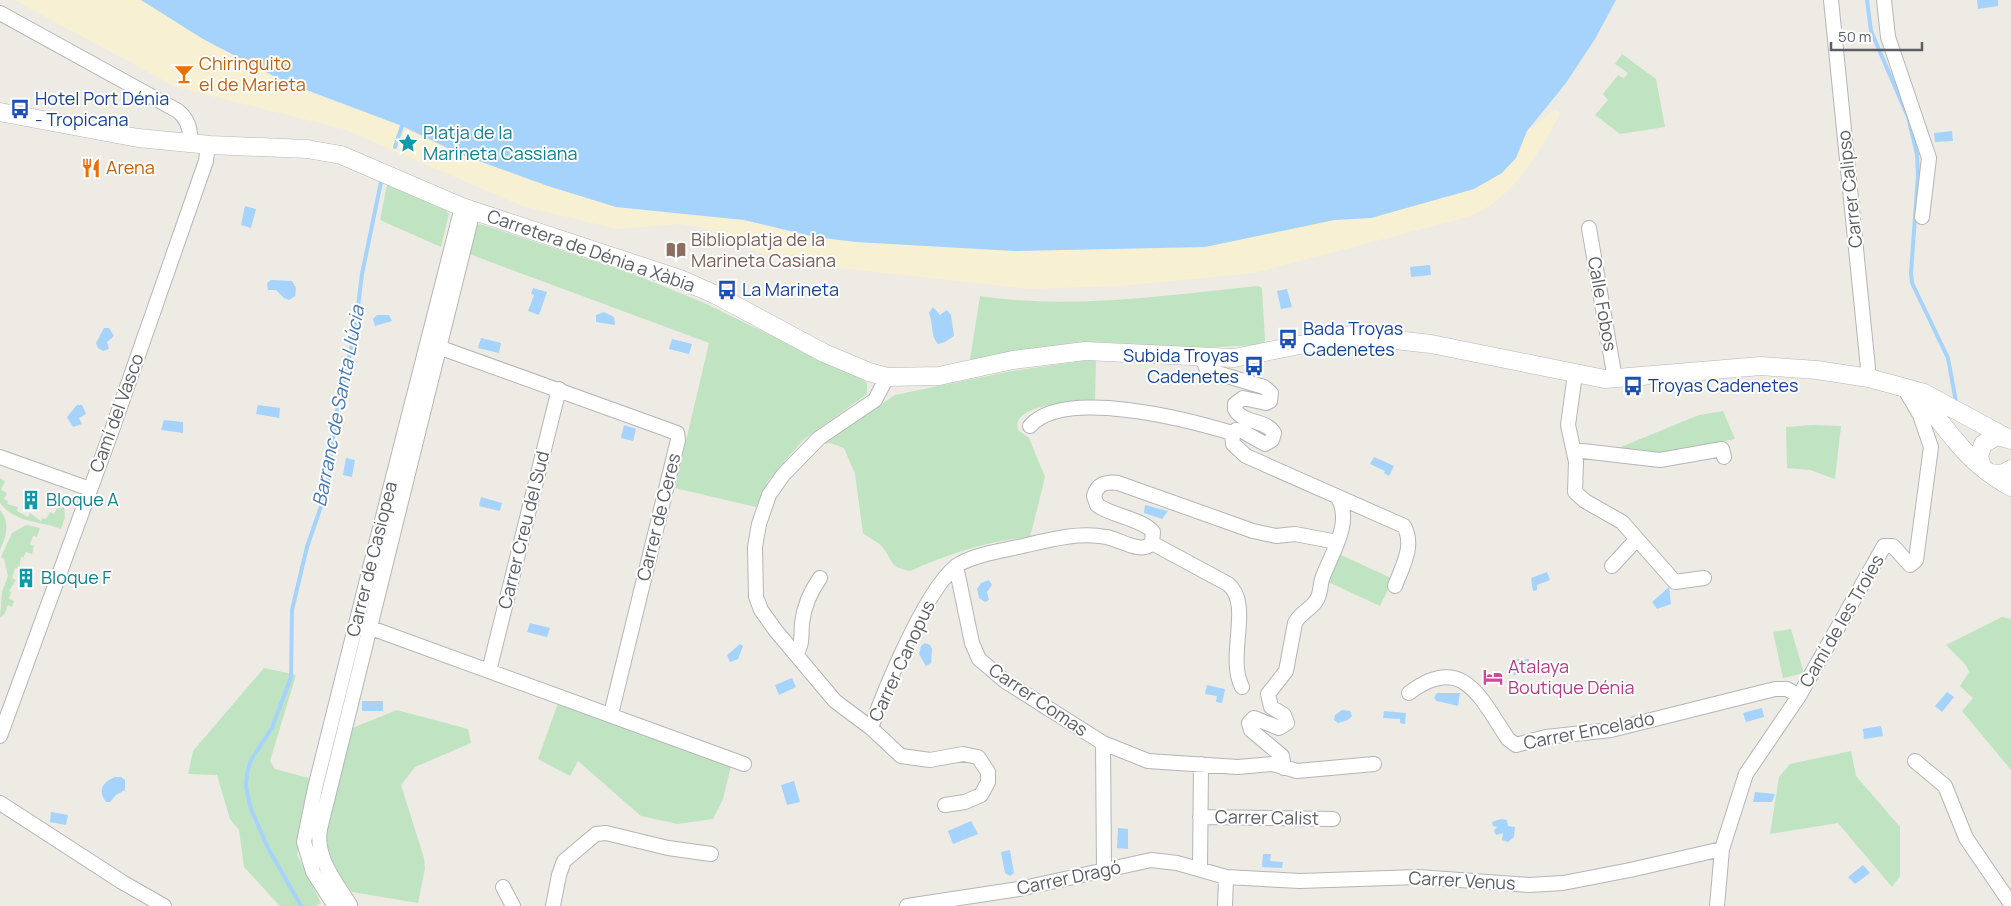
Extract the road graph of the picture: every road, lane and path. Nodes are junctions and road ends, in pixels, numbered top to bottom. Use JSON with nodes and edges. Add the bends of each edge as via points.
{"nodes":[{"id":1,"x":1831,"y":0,"type":"edge"},
{"id":2,"x":1884,"y":0,"type":"edge"},
{"id":3,"x":0,"y":14,"type":"edge"},
{"id":4,"x":5,"y":114,"type":"edge"},
{"id":5,"x":190,"y":143,"type":"junction"},
{"id":6,"x":208,"y":144,"type":"junction"},
{"id":7,"x":468,"y":209,"type":"junction"},
{"id":8,"x":1922,"y":217,"type":"dead end"},
{"id":9,"x":1589,"y":228,"type":"dead end"},
{"id":10,"x":433,"y":345,"type":"junction"},
{"id":11,"x":1202,"y":357,"type":"junction"},
{"id":12,"x":1575,"y":374,"type":"junction"},
{"id":13,"x":887,"y":377,"type":"junction"},
{"id":14,"x":1869,"y":378,"type":"junction"},
{"id":15,"x":1614,"y":379,"type":"junction"},
{"id":16,"x":1897,"y":385,"type":"junction"},
{"id":17,"x":559,"y":389,"type":"junction"},
{"id":18,"x":1030,"y":426,"type":"dead end"},
{"id":19,"x":1232,"y":433,"type":"junction"},
{"id":20,"x":2009,"y":440,"type":"edge"},
{"id":21,"x":1574,"y":450,"type":"junction"},
{"id":22,"x":1724,"y":456,"type":"dead end"},
{"id":23,"x":0,"y":457,"type":"edge"},
{"id":24,"x":2001,"y":476,"type":"edge"},
{"id":25,"x":90,"y":489,"type":"junction"},
{"id":26,"x":1338,"y":498,"type":"junction"},
{"id":27,"x":1636,"y":540,"type":"junction"},
{"id":28,"x":1337,"y":542,"type":"junction"},
{"id":29,"x":1152,"y":543,"type":"junction"},
{"id":30,"x":956,"y":566,"type":"junction"},
{"id":31,"x":1612,"y":566,"type":"dead end"},
{"id":32,"x":820,"y":578,"type":"dead end"},
{"id":33,"x":1704,"y":578,"type":"dead end"},
{"id":34,"x":1396,"y":586,"type":"dead end"},
{"id":35,"x":362,"y":625,"type":"junction"},
{"id":36,"x":796,"y":654,"type":"junction"},
{"id":37,"x":489,"y":670,"type":"junction"},
{"id":38,"x":1242,"y":687,"type":"dead end"},
{"id":39,"x":1409,"y":693,"type":"dead end"},
{"id":40,"x":1799,"y":696,"type":"junction"},
{"id":41,"x":611,"y":714,"type":"junction"},
{"id":42,"x":870,"y":728,"type":"junction"},
{"id":43,"x":0,"y":736,"type":"edge"},
{"id":44,"x":1102,"y":743,"type":"junction"},
{"id":45,"x":1915,"y":760,"type":"dead end"},
{"id":46,"x":744,"y":764,"type":"dead end"},
{"id":47,"x":1201,"y":764,"type":"junction"},
{"id":48,"x":1374,"y":764,"type":"dead end"},
{"id":49,"x":1284,"y":768,"type":"junction"},
{"id":50,"x":0,"y":803,"type":"edge"},
{"id":51,"x":944,"y":805,"type":"dead end"},
{"id":52,"x":1200,"y":817,"type":"junction"},
{"id":53,"x":1334,"y":819,"type":"dead end"},
{"id":54,"x":1722,"y":849,"type":"junction"},
{"id":55,"x":711,"y":854,"type":"dead end"},
{"id":56,"x":1104,"y":869,"type":"junction"},
{"id":57,"x":1200,"y":869,"type":"junction"},
{"id":58,"x":1226,"y":877,"type":"junction"},
{"id":59,"x":502,"y":888,"type":"dead end"},
{"id":60,"x":2011,"y":904,"type":"edge"},
{"id":61,"x":164,"y":906,"type":"edge"},
{"id":62,"x":335,"y":906,"type":"edge"},
{"id":63,"x":350,"y":906,"type":"edge"},
{"id":64,"x":513,"y":906,"type":"edge"},
{"id":65,"x":554,"y":906,"type":"edge"},
{"id":66,"x":907,"y":906,"type":"edge"},
{"id":67,"x":1226,"y":906,"type":"edge"},
{"id":68,"x":1717,"y":906,"type":"edge"}],
"edges":[{"from":1,"to":14,"type":"street","name":"Carrer Calipso"},
{"from":2,"to":8,"type":"street","via":[[1888,37],[1929,158]]},
{"from":3,"to":5,"type":"street","via":[[178,111],[189,128]]},
{"from":4,"to":5,"type":"street","name":"Carretera de Dénia a Xàbia","via":[[121,135]]},
{"from":5,"to":6,"type":"street","name":"Carretera de Dénia a Xàbia"},
{"from":6,"to":7,"type":"street","name":"Carretera de Dénia a Xàbia","via":[[331,153]]},
{"from":6,"to":25,"type":"street","name":"Camí del Vasco","via":[[206,161]]},
{"from":7,"to":10,"type":"street","name":"Carrer de Casiopea"},
{"from":7,"to":13,"type":"street","name":"Carretera de Dénia a Xàbia","via":[[680,280],[716,295],[824,353]]},
{"from":9,"to":15,"type":"street","name":"Calle Fobos"},
{"from":10,"to":17,"type":"street","name":"Carrer de Ceres"},
{"from":10,"to":35,"type":"street","name":"Carrer de Casiopea"},
{"from":11,"to":12,"type":"street","name":"Carretera de Dénia a Xàbia","via":[[1234,358],[1350,335],[1431,344]]},
{"from":11,"to":13,"type":"street","name":"Carretera de Dénia a Xàbia","via":[[1080,351],[1013,360],[938,376]]},
{"from":11,"to":19,"type":"street","via":[[1205,368],[1210,372],[1264,387],[1271,394],[1270,401],[1266,403],[1243,398],[1238,400],[1235,409],[1241,417],[1272,430],[1272,440],[1265,444],[1242,431]]},
{"from":12,"to":15,"type":"street","name":"Carretera de Dénia a Xàbia"},
{"from":12,"to":21,"type":"street","via":[[1568,425]]},
{"from":13,"to":36,"type":"street","name":"Carrer Canopus","via":[[875,400],[819,438],[796,461],[775,486],[762,513],[755,547],[756,597],[766,617]]},
{"from":14,"to":15,"type":"street","name":"Carretera de Dénia a Xàbia","via":[[1761,366]]},
{"from":14,"to":16,"type":"street","name":"Carretera de Dénia a Xàbia"},
{"from":16,"to":20,"type":"street","name":"Carretera de Dénia a Xàbia","via":[[1924,393]]},
{"from":16,"to":24,"type":"street","name":"Carretera de Dénia a Xàbia","via":[[1927,406],[1964,450]]},
{"from":16,"to":40,"type":"street","name":"Camí de les Troies","via":[[1913,401],[1931,448],[1916,560],[1910,565],[1893,546],[1884,546]]},
{"from":17,"to":37,"type":"street","name":"Carrer Creu del Sud"},
{"from":17,"to":41,"type":"street","name":"Carrer de Ceres","via":[[673,430],[678,435]]},
{"from":18,"to":19,"type":"street","via":[[1046,414],[1096,409],[1165,414]]},
{"from":19,"to":26,"type":"street","via":[[1233,444],[1246,456]]},
{"from":20,"to":24,"type":"street","via":[[1994,438],[1983,444],[1979,456]]},
{"from":21,"to":22,"type":"street","via":[[1660,460],[1722,449]]},
{"from":21,"to":27,"type":"street","via":[[1575,492],[1622,522]]},
{"from":23,"to":25,"type":"street"},
{"from":25,"to":43,"type":"street","name":"Camí del Vasco"},
{"from":26,"to":28,"type":"street","via":[[1344,510]]},
{"from":26,"to":34,"type":"street","via":[[1404,526],[1409,544]]},
{"from":27,"to":31,"type":"street"},
{"from":27,"to":33,"type":"street","via":[[1675,582]]},
{"from":28,"to":29,"type":"street","via":[[1253,531],[1118,483],[1106,482],[1100,486],[1094,496],[1097,505],[1151,529]]},
{"from":28,"to":49,"type":"street","via":[[1319,595],[1295,623],[1286,671],[1268,694],[1271,706],[1284,715],[1287,723],[1279,728],[1254,718],[1249,722],[1251,730],[1282,756]]},
{"from":29,"to":30,"type":"street","name":"Carrer Canopus","via":[[1140,548],[1106,537],[1075,536],[995,552]]},
{"from":29,"to":38,"type":"street","via":[[1236,591],[1240,602],[1236,668]]},
{"from":30,"to":42,"type":"street","name":"Carrer Canopus","via":[[940,581],[889,680]]},
{"from":30,"to":44,"type":"street","name":"Carrer Comas","via":[[972,643],[979,659],[1005,681]]},
{"from":32,"to":36,"type":"street","via":[[808,598],[801,646]]},
{"from":35,"to":37,"type":"street"},
{"from":35,"to":62,"type":"street","name":"Carrer de Casiopea","via":[[315,788],[304,842],[313,872]]},
{"from":35,"to":63,"type":"street","name":"Carrer de Casiopea","via":[[318,841],[326,866]]},
{"from":36,"to":42,"type":"street","name":"Carrer Canopus","via":[[829,696]]},
{"from":37,"to":41,"type":"street"},
{"from":39,"to":40,"type":"street","name":"Carrer Encelado","via":[[1432,680],[1464,681],[1473,687],[1508,739],[1516,745],[1546,737],[1610,730],[1775,689],[1787,689]]},
{"from":40,"to":54,"type":"street","name":"Camí de les Troies","via":[[1746,774]]},
{"from":41,"to":46,"type":"street"},
{"from":42,"to":51,"type":"street","via":[[901,756],[930,760],[963,754],[984,763],[988,782],[982,795]]},
{"from":44,"to":47,"type":"street","name":"Carrer Comas","via":[[1148,761]]},
{"from":44,"to":56,"type":"street","name":"Carrer Comas"},
{"from":45,"to":60,"type":"street","via":[[1945,786],[1966,838]]},
{"from":47,"to":49,"type":"street","via":[[1238,767],[1273,764]]},
{"from":47,"to":52,"type":"street","name":"Carrer Calist"},
{"from":48,"to":49,"type":"street","via":[[1297,771]]},
{"from":50,"to":61,"type":"street"},
{"from":52,"to":53,"type":"street","name":"Carrer Calist"},
{"from":52,"to":57,"type":"street","name":"Carrer Calist"},
{"from":54,"to":58,"type":"street","name":"Carrer Venus","via":[[1563,883],[1529,886],[1418,877],[1300,881]]},
{"from":54,"to":68,"type":"street","name":"Camí de les Troies"},
{"from":55,"to":65,"type":"street","via":[[668,848],[606,833],[596,834],[564,862]]},
{"from":56,"to":57,"type":"street","name":"Carrer Dragó","via":[[1151,860]]},
{"from":56,"to":66,"type":"street","name":"Carrer Dragó","via":[[1019,889]]},
{"from":57,"to":58,"type":"street","name":"Carrer Venus"},
{"from":58,"to":67,"type":"street"},
{"from":59,"to":64,"type":"street"}]}
